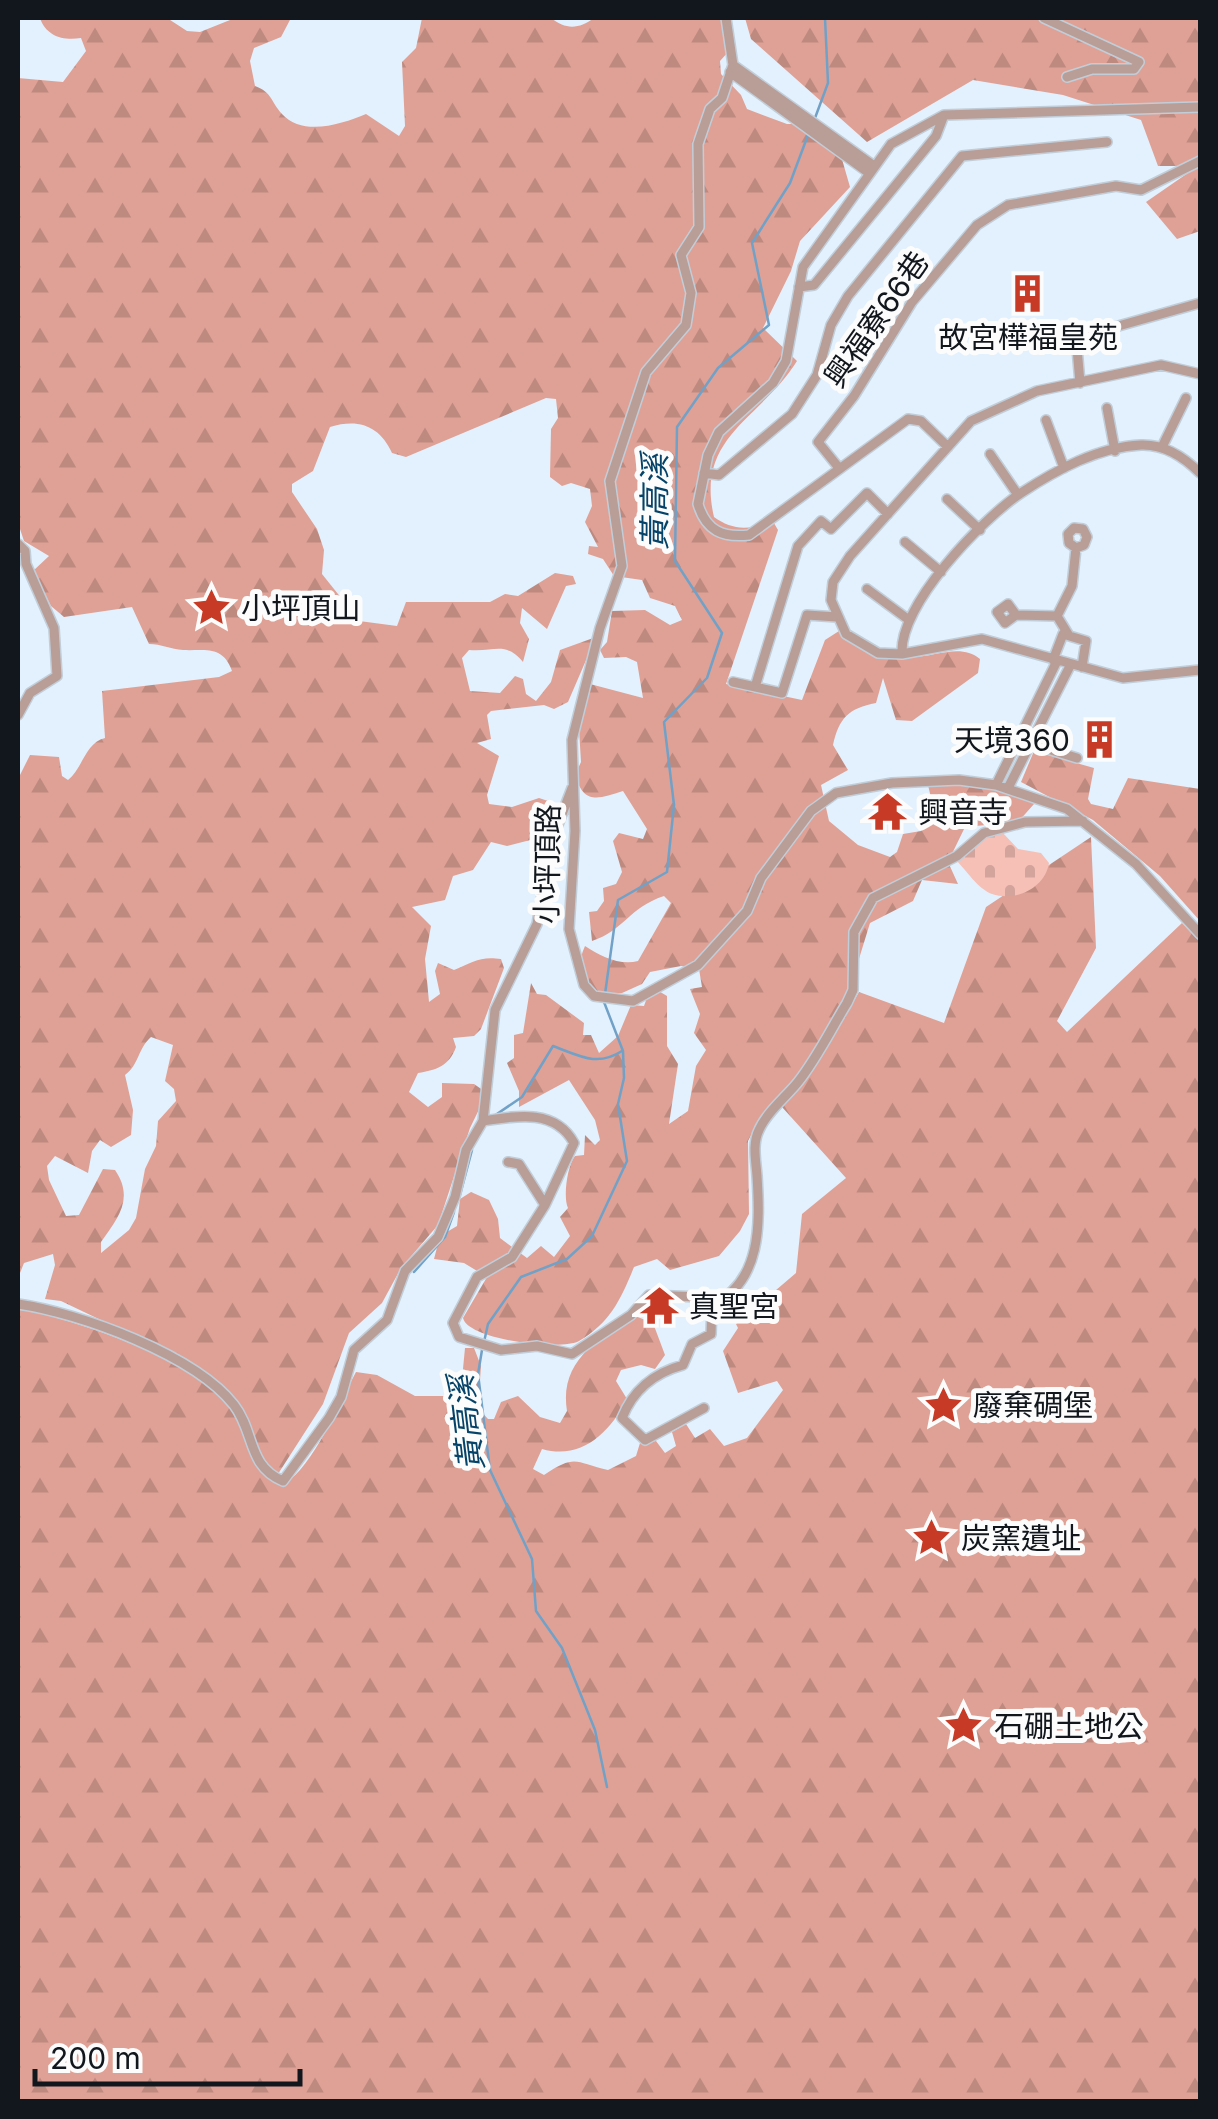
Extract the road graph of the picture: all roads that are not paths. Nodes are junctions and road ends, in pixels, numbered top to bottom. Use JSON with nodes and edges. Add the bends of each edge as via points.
{"nodes":[{"id":1,"x":726,"y":18,"type":"edge"},
{"id":2,"x":1044,"y":18,"type":"edge"},
{"id":3,"x":732,"y":68,"type":"junction"},
{"id":4,"x":1068,"y":77,"type":"dead end"},
{"id":5,"x":1200,"y":107,"type":"edge"},
{"id":6,"x":944,"y":115,"type":"junction"},
{"id":7,"x":1108,"y":142,"type":"dead end"},
{"id":8,"x":1200,"y":161,"type":"edge"},
{"id":9,"x":871,"y":170,"type":"junction"},
{"id":10,"x":799,"y":287,"type":"junction"},
{"id":11,"x":1200,"y":303,"type":"edge"},
{"id":12,"x":1200,"y":374,"type":"edge"},
{"id":13,"x":1080,"y":383,"type":"junction"},
{"id":14,"x":1186,"y":398,"type":"dead end"},
{"id":15,"x":1108,"y":408,"type":"dead end"},
{"id":16,"x":1046,"y":420,"type":"dead end"},
{"id":17,"x":948,"y":447,"type":"junction"},
{"id":18,"x":1162,"y":447,"type":"junction"},
{"id":19,"x":1115,"y":451,"type":"junction"},
{"id":20,"x":990,"y":454,"type":"dead end"},
{"id":21,"x":840,"y":468,"type":"junction"},
{"id":22,"x":1064,"y":468,"type":"junction"},
{"id":23,"x":704,"y":473,"type":"junction"},
{"id":24,"x":1200,"y":474,"type":"edge"},
{"id":25,"x":1018,"y":494,"type":"junction"},
{"id":26,"x":948,"y":499,"type":"dead end"},
{"id":27,"x":888,"y":514,"type":"junction"},
{"id":28,"x":980,"y":530,"type":"junction"},
{"id":29,"x":905,"y":542,"type":"dead end"},
{"id":30,"x":18,"y":544,"type":"edge"},
{"id":31,"x":1076,"y":548,"type":"dead end"},
{"id":32,"x":940,"y":572,"type":"junction"},
{"id":33,"x":867,"y":589,"type":"dead end"},
{"id":34,"x":1016,"y":615,"type":"dead end"},
{"id":35,"x":1057,"y":616,"type":"junction"},
{"id":36,"x":837,"y":617,"type":"junction"},
{"id":37,"x":909,"y":620,"type":"junction"},
{"id":38,"x":1068,"y":634,"type":"junction"},
{"id":39,"x":902,"y":654,"type":"junction"},
{"id":40,"x":1055,"y":660,"type":"junction"},
{"id":41,"x":1071,"y":664,"type":"junction"},
{"id":42,"x":1082,"y":667,"type":"junction"},
{"id":43,"x":1200,"y":670,"type":"edge"},
{"id":44,"x":733,"y":682,"type":"dead end"},
{"id":45,"x":755,"y":687,"type":"junction"},
{"id":46,"x":18,"y":715,"type":"edge"},
{"id":47,"x":1019,"y":739,"type":"junction"},
{"id":48,"x":1030,"y":744,"type":"junction"},
{"id":49,"x":1078,"y":758,"type":"dead end"},
{"id":50,"x":996,"y":785,"type":"junction"},
{"id":51,"x":572,"y":786,"type":"junction"},
{"id":52,"x":1008,"y":788,"type":"junction"},
{"id":53,"x":1083,"y":822,"type":"junction"},
{"id":54,"x":1200,"y":934,"type":"edge"},
{"id":55,"x":483,"y":1121,"type":"junction"},
{"id":56,"x":508,"y":1162,"type":"dead end"},
{"id":57,"x":545,"y":1205,"type":"junction"},
{"id":58,"x":18,"y":1304,"type":"edge"},
{"id":59,"x":712,"y":1305,"type":"junction"},
{"id":60,"x":704,"y":1408,"type":"dead end"}],
"edges":[{"from":1,"to":3,"type":"street"},
{"from":2,"to":4,"type":"street","via":[[1139,62],[1134,69]]},
{"from":3,"to":9,"type":"street"},
{"from":3,"to":51,"type":"street","name":"小坪頂路","via":[[698,144],[699,227],[681,255],[691,293],[686,325],[646,372],[610,481],[622,566],[576,717]]},
{"from":5,"to":6,"type":"street","name":"興福寮66巷"},
{"from":6,"to":9,"type":"street","name":"興福寮66巷","via":[[891,144]]},
{"from":6,"to":10,"type":"street","via":[[936,136],[814,285]]},
{"from":7,"to":23,"type":"street","via":[[962,156],[848,296],[817,376],[792,414],[719,475]]},
{"from":8,"to":21,"type":"street","name":"興福寮66巷","via":[[1141,190],[1116,186],[1008,204],[977,225],[912,302],[818,442]]},
{"from":9,"to":10,"type":"street","name":"興福寮66巷","via":[[803,267]]},
{"from":10,"to":23,"type":"street","name":"興福寮66巷","via":[[786,361],[773,383],[720,432]]},
{"from":11,"to":13,"type":"street","via":[[1090,334],[1077,348]]},
{"from":12,"to":13,"type":"street","via":[[1161,365]]},
{"from":13,"to":17,"type":"street","via":[[997,405],[971,420]]},
{"from":14,"to":18,"type":"street"},
{"from":15,"to":19,"type":"street"},
{"from":16,"to":22,"type":"street"},
{"from":17,"to":21,"type":"street","name":"興福寮66巷","via":[[921,421],[908,419]]},
{"from":17,"to":27,"type":"street"},
{"from":18,"to":19,"type":"street"},
{"from":18,"to":24,"type":"street"},
{"from":19,"to":22,"type":"street"},
{"from":20,"to":25,"type":"street"},
{"from":21,"to":23,"type":"street","name":"興福寮66巷","via":[[765,528],[728,538],[702,517]]},
{"from":22,"to":25,"type":"street"},
{"from":25,"to":28,"type":"street"},
{"from":26,"to":28,"type":"street"},
{"from":27,"to":36,"type":"street","via":[[833,582]]},
{"from":27,"to":45,"type":"street","via":[[867,493],[831,529],[821,520],[798,546]]},
{"from":28,"to":32,"type":"street"},
{"from":29,"to":32,"type":"street"},
{"from":30,"to":46,"type":"street","via":[[54,628],[57,676],[30,693]]},
{"from":31,"to":35,"type":"street","via":[[1072,586]]},
{"from":32,"to":37,"type":"street"},
{"from":33,"to":37,"type":"street"},
{"from":34,"to":35,"type":"street"},
{"from":35,"to":38,"type":"street"},
{"from":36,"to":39,"type":"street","via":[[860,646]]},
{"from":36,"to":45,"type":"street","via":[[807,615],[782,693]]},
{"from":37,"to":39,"type":"street"},
{"from":38,"to":40,"type":"street"},
{"from":38,"to":42,"type":"street","via":[[1086,641]]},
{"from":39,"to":40,"type":"street","via":[[982,639]]},
{"from":40,"to":41,"type":"street"},
{"from":40,"to":47,"type":"street"},
{"from":41,"to":42,"type":"street"},
{"from":41,"to":48,"type":"street"},
{"from":42,"to":43,"type":"street","via":[[1123,678]]},
{"from":44,"to":45,"type":"street"},
{"from":47,"to":48,"type":"street"},
{"from":47,"to":50,"type":"street"},
{"from":48,"to":49,"type":"street"},
{"from":48,"to":52,"type":"street"},
{"from":50,"to":51,"type":"street","name":"小坪頂路","via":[[892,783],[836,793],[812,811],[761,878],[725,939],[698,965],[633,1001],[594,996],[584,985],[569,929]]},
{"from":50,"to":52,"type":"street","name":"小坪頂路"},
{"from":51,"to":55,"type":"street","via":[[551,842],[537,924],[495,1010]]},
{"from":52,"to":53,"type":"street","name":"小坪頂路"},
{"from":53,"to":54,"type":"street","name":"小坪頂路","via":[[1136,864]]},
{"from":53,"to":59,"type":"street","via":[[1025,822],[984,833],[957,856],[872,898],[854,932],[848,1003],[755,1140],[759,1205],[750,1270]]},
{"from":55,"to":57,"type":"street","via":[[530,1114],[572,1137],[573,1152]]},
{"from":55,"to":58,"type":"street","via":[[466,1150],[438,1237],[406,1271],[387,1320],[354,1350],[341,1397],[283,1480],[255,1460],[238,1410],[222,1390],[96,1325]]},
{"from":56,"to":57,"type":"street","via":[[519,1164]]},
{"from":57,"to":59,"type":"street","via":[[512,1257],[472,1284],[452,1323],[459,1337],[501,1350],[537,1346],[564,1355],[580,1351],[656,1292]]},
{"from":59,"to":60,"type":"street","via":[[711,1334],[692,1344],[683,1365],[655,1376],[633,1396],[622,1418],[645,1440]]}]}
